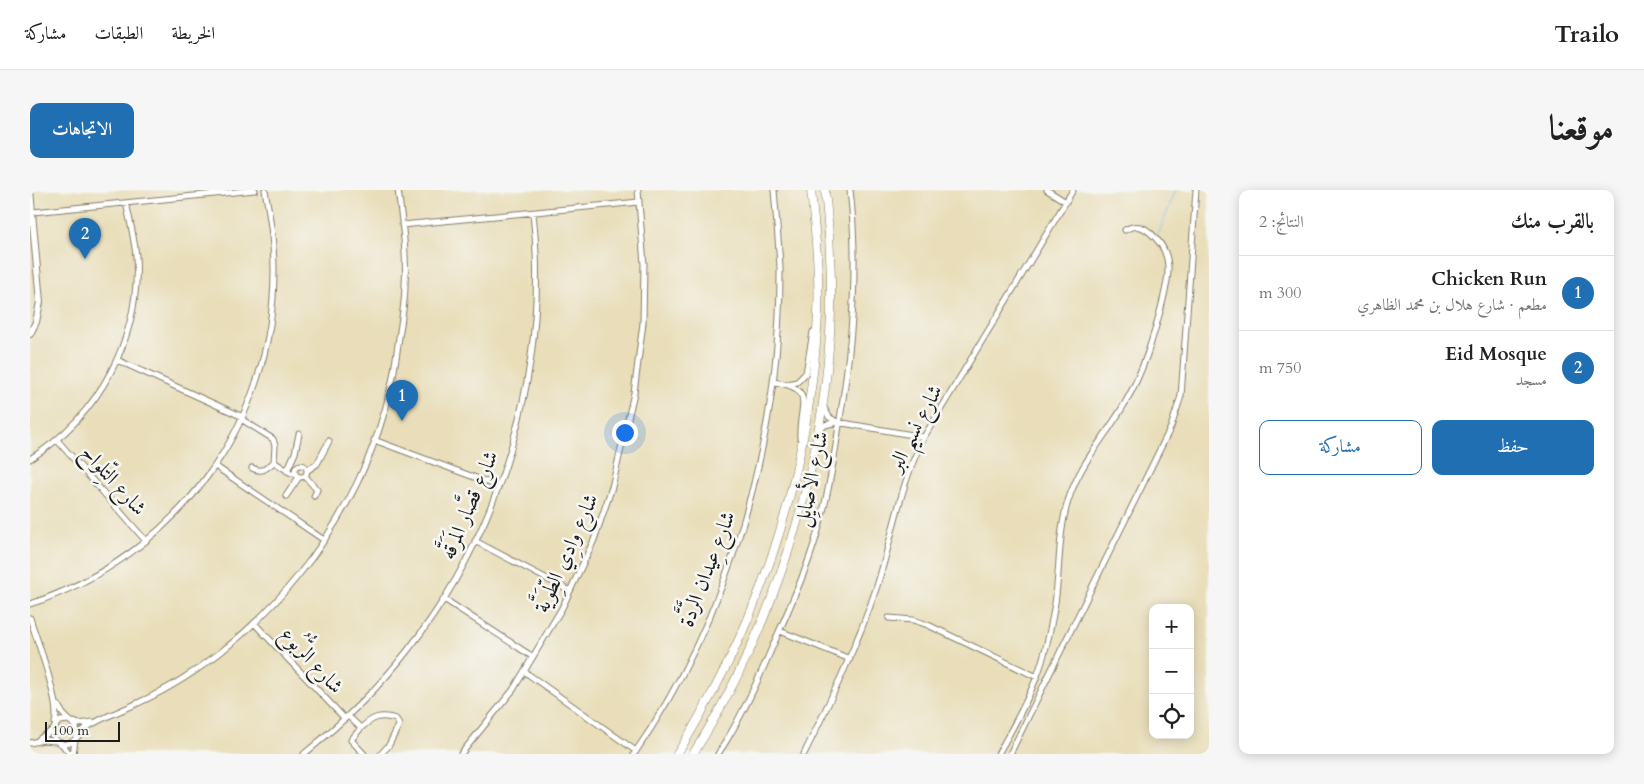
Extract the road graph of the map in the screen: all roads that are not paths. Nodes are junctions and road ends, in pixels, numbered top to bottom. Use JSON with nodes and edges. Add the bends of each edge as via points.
{"nodes":[{"id":1,"x":30,"y":190,"type":"edge"},
{"id":2,"x":255,"y":190,"type":"edge"},
{"id":3,"x":265,"y":190,"type":"edge"},
{"id":4,"x":398,"y":190,"type":"edge"},
{"id":5,"x":638,"y":190,"type":"edge"},
{"id":6,"x":774,"y":190,"type":"edge"},
{"id":7,"x":811,"y":190,"type":"edge"},
{"id":8,"x":825,"y":190,"type":"edge"},
{"id":9,"x":850,"y":190,"type":"edge"},
{"id":10,"x":1047,"y":190,"type":"edge"},
{"id":11,"x":1073,"y":190,"type":"edge"},
{"id":12,"x":1196,"y":190,"type":"edge"},
{"id":13,"x":640,"y":202,"type":"junction"},
{"id":14,"x":1066,"y":202,"type":"junction"},
{"id":15,"x":126,"y":203,"type":"junction"},
{"id":16,"x":33,"y":212,"type":"junction"},
{"id":17,"x":533,"y":213,"type":"junction"},
{"id":18,"x":402,"y":225,"type":"junction"},
{"id":19,"x":1125,"y":230,"type":"dead end"},
{"id":20,"x":818,"y":314,"type":"junction"},
{"id":21,"x":30,"y":334,"type":"edge"},
{"id":22,"x":117,"y":360,"type":"junction"},
{"id":23,"x":774,"y":382,"type":"junction"},
{"id":24,"x":788,"y":384,"type":"junction"},
{"id":25,"x":823,"y":405,"type":"junction"},
{"id":26,"x":242,"y":418,"type":"junction"},
{"id":27,"x":838,"y":422,"type":"junction"},
{"id":28,"x":299,"y":434,"type":"dead end"},
{"id":29,"x":817,"y":434,"type":"junction"},
{"id":30,"x":924,"y":437,"type":"junction"},
{"id":31,"x":57,"y":440,"type":"junction"},
{"id":32,"x":374,"y":440,"type":"junction"},
{"id":33,"x":329,"y":442,"type":"dead end"},
{"id":34,"x":802,"y":444,"type":"junction"},
{"id":35,"x":30,"y":459,"type":"edge"},
{"id":36,"x":274,"y":462,"type":"junction"},
{"id":37,"x":215,"y":466,"type":"junction"},
{"id":38,"x":252,"y":468,"type":"dead end"},
{"id":39,"x":308,"y":470,"type":"junction"},
{"id":40,"x":287,"y":471,"type":"junction"},
{"id":41,"x":297,"y":475,"type":"junction"},
{"id":42,"x":305,"y":476,"type":"junction"},
{"id":43,"x":498,"y":486,"type":"junction"},
{"id":44,"x":286,"y":496,"type":"dead end"},
{"id":45,"x":314,"y":496,"type":"dead end"},
{"id":46,"x":324,"y":540,"type":"junction"},
{"id":47,"x":146,"y":541,"type":"junction"},
{"id":48,"x":475,"y":541,"type":"junction"},
{"id":49,"x":570,"y":591,"type":"junction"},
{"id":50,"x":444,"y":600,"type":"junction"},
{"id":51,"x":30,"y":604,"type":"edge"},
{"id":52,"x":30,"y":618,"type":"edge"},
{"id":53,"x":889,"y":618,"type":"dead end"},
{"id":54,"x":254,"y":623,"type":"junction"},
{"id":55,"x":780,"y":631,"type":"junction"},
{"id":56,"x":533,"y":658,"type":"junction"},
{"id":57,"x":850,"y":659,"type":"junction"},
{"id":58,"x":525,"y":672,"type":"junction"},
{"id":59,"x":1037,"y":677,"type":"junction"},
{"id":60,"x":54,"y":698,"type":"junction"},
{"id":61,"x":347,"y":718,"type":"junction"},
{"id":62,"x":71,"y":721,"type":"junction"},
{"id":63,"x":96,"y":722,"type":"junction"},
{"id":64,"x":54,"y":728,"type":"junction"},
{"id":65,"x":361,"y":728,"type":"junction"},
{"id":66,"x":76,"y":738,"type":"junction"},
{"id":67,"x":37,"y":741,"type":"junction"},
{"id":68,"x":59,"y":742,"type":"junction"},
{"id":69,"x":30,"y":743,"type":"edge"},
{"id":70,"x":635,"y":752,"type":"edge"},
{"id":71,"x":72,"y":754,"type":"edge"},
{"id":72,"x":304,"y":754,"type":"edge"},
{"id":73,"x":364,"y":754,"type":"edge"},
{"id":74,"x":381,"y":754,"type":"edge"},
{"id":75,"x":461,"y":754,"type":"edge"},
{"id":76,"x":677,"y":754,"type":"edge"},
{"id":77,"x":693,"y":754,"type":"edge"},
{"id":78,"x":718,"y":754,"type":"edge"},
{"id":79,"x":804,"y":754,"type":"edge"},
{"id":80,"x":998,"y":754,"type":"edge"},
{"id":81,"x":1010,"y":754,"type":"edge"}],
"edges":[{"from":1,"to":16,"type":"street"},
{"from":2,"to":15,"type":"street"},
{"from":3,"to":26,"type":"street","via":[[273,243],[274,294],[263,361]]},
{"from":4,"to":18,"type":"street"},
{"from":5,"to":13,"type":"street","name":"شارع وادِي الطِّوَيَّة"},
{"from":6,"to":23,"type":"street","name":"شارع عِيدان الرَّدَّة","via":[[780,270]]},
{"from":7,"to":20,"type":"main road"},
{"from":8,"to":25,"type":"main road","via":[[831,294]]},
{"from":9,"to":27,"type":"street","name":"شارع الأصايِل","via":[[855,262],[852,330]]},
{"from":10,"to":14,"type":"street"},
{"from":11,"to":14,"type":"street","name":"شارع نسيم البر"},
{"from":12,"to":81,"type":"street","via":[[1181,396],[1171,427]]},
{"from":13,"to":17,"type":"street"},
{"from":13,"to":49,"type":"street","name":"شارع وادِي الطِّوَيَّة","via":[[643,324],[634,393],[612,487],[594,540]]},
{"from":14,"to":30,"type":"street","name":"شارع نسيم البر"},
{"from":15,"to":16,"type":"street"},
{"from":15,"to":22,"type":"street","via":[[136,256],[135,283],[132,313]]},
{"from":16,"to":21,"type":"street","via":[[40,302]]},
{"from":17,"to":18,"type":"street"},
{"from":17,"to":43,"type":"street","name":"شارع قصَّار المَرَقَّه","via":[[537,281],[532,351],[520,413]]},
{"from":18,"to":32,"type":"street","via":[[406,271],[402,317],[392,382]]},
{"from":19,"to":59,"type":"street","via":[[1138,226],[1154,235],[1166,256],[1168,279],[1141,372],[1121,410],[1084,464],[1067,504],[1052,619]]},
{"from":20,"to":24,"type":"street","via":[[806,373],[800,380]]},
{"from":20,"to":34,"type":"main road"},
{"from":22,"to":26,"type":"street"},
{"from":22,"to":31,"type":"street","via":[[87,410]]},
{"from":23,"to":24,"type":"street"},
{"from":23,"to":70,"type":"street","name":"شارع عِيدان الرَّدَّة","via":[[753,490],[720,591],[686,664]]},
{"from":24,"to":34,"type":"street","via":[[796,388],[802,397]]},
{"from":25,"to":27,"type":"street","via":[[826,414]]},
{"from":25,"to":29,"type":"main road"},
{"from":26,"to":36,"type":"street","via":[[273,439]]},
{"from":26,"to":37,"type":"street"},
{"from":27,"to":29,"type":"street","via":[[825,425]]},
{"from":27,"to":30,"type":"street"},
{"from":27,"to":55,"type":"street","name":"شارع الأصايِل","via":[[832,472],[821,520]]},
{"from":28,"to":40,"type":"street"},
{"from":29,"to":77,"type":"main road","via":[[786,559],[739,670]]},
{"from":30,"to":57,"type":"street","name":"شارع نسيم البر","via":[[909,470],[877,586]]},
{"from":31,"to":35,"type":"street"},
{"from":31,"to":47,"type":"street","name":"شارع التِّلواح"},
{"from":32,"to":43,"type":"street"},
{"from":32,"to":46,"type":"street","via":[[361,473]]},
{"from":33,"to":39,"type":"street","via":[[317,464]]},
{"from":34,"to":76,"type":"main road","via":[[784,520],[763,584],[727,666]]},
{"from":36,"to":38,"type":"street","via":[[261,471]]},
{"from":36,"to":40,"type":"street"},
{"from":37,"to":46,"type":"street"},
{"from":37,"to":47,"type":"street","via":[[165,525]]},
{"from":39,"to":41,"type":"street","via":[[301,465],[296,469]]},
{"from":39,"to":42,"type":"street"},
{"from":40,"to":41,"type":"street"},
{"from":41,"to":42,"type":"street"},
{"from":41,"to":44,"type":"street"},
{"from":42,"to":45,"type":"street","via":[[317,490]]},
{"from":43,"to":48,"type":"street","name":"شارع قصَّار المَرَقَّه"},
{"from":46,"to":54,"type":"street","via":[[289,586]]},
{"from":47,"to":51,"type":"street","via":[[98,574]]},
{"from":48,"to":49,"type":"street"},
{"from":48,"to":50,"type":"street","name":"شارع قصَّار المَرَقَّه"},
{"from":49,"to":56,"type":"street","name":"شارع وادِي الطِّوَيَّة"},
{"from":50,"to":56,"type":"street"},
{"from":50,"to":61,"type":"street","name":"شارع قصَّار المَرَقَّه","via":[[408,650]]},
{"from":52,"to":60,"type":"street"},
{"from":53,"to":59,"type":"street","via":[[928,625]]},
{"from":54,"to":61,"type":"street","name":"شارع الرُّبُوع"},
{"from":54,"to":63,"type":"street","via":[[181,680]]},
{"from":55,"to":57,"type":"street"},
{"from":55,"to":78,"type":"street","name":"شارع الأصايِل","via":[[751,695]]},
{"from":56,"to":58,"type":"street","name":"شارع وادِي الطِّوَيَّة"},
{"from":57,"to":79,"type":"street","name":"شارع نسيم البر"},
{"from":58,"to":70,"type":"street"},
{"from":58,"to":75,"type":"street","name":"شارع وادِي الطِّوَيَّة"},
{"from":59,"to":80,"type":"street"},
{"from":60,"to":62,"type":"street"},
{"from":60,"to":64,"type":"street","via":[[57,716]]},
{"from":61,"to":65,"type":"street","name":"شارع الرُّبُوع"},
{"from":61,"to":72,"type":"street","name":"شارع قصَّار المَرَقَّه"},
{"from":62,"to":63,"type":"street","via":[[83,724]]},
{"from":62,"to":64,"type":"street","via":[[60,721]]},
{"from":62,"to":66,"type":"street","via":[[77,728]]},
{"from":63,"to":66,"type":"street"},
{"from":64,"to":67,"type":"street"},
{"from":64,"to":68,"type":"street","via":[[54,738]]},
{"from":65,"to":73,"type":"street","via":[[351,740]]},
{"from":65,"to":74,"type":"street","via":[[371,719],[386,716],[396,719],[400,725]]},
{"from":66,"to":68,"type":"street","via":[[70,743]]},
{"from":66,"to":71,"type":"street"},
{"from":67,"to":68,"type":"street"},
{"from":67,"to":69,"type":"street"},
{"from":68,"to":71,"type":"street"}]}
